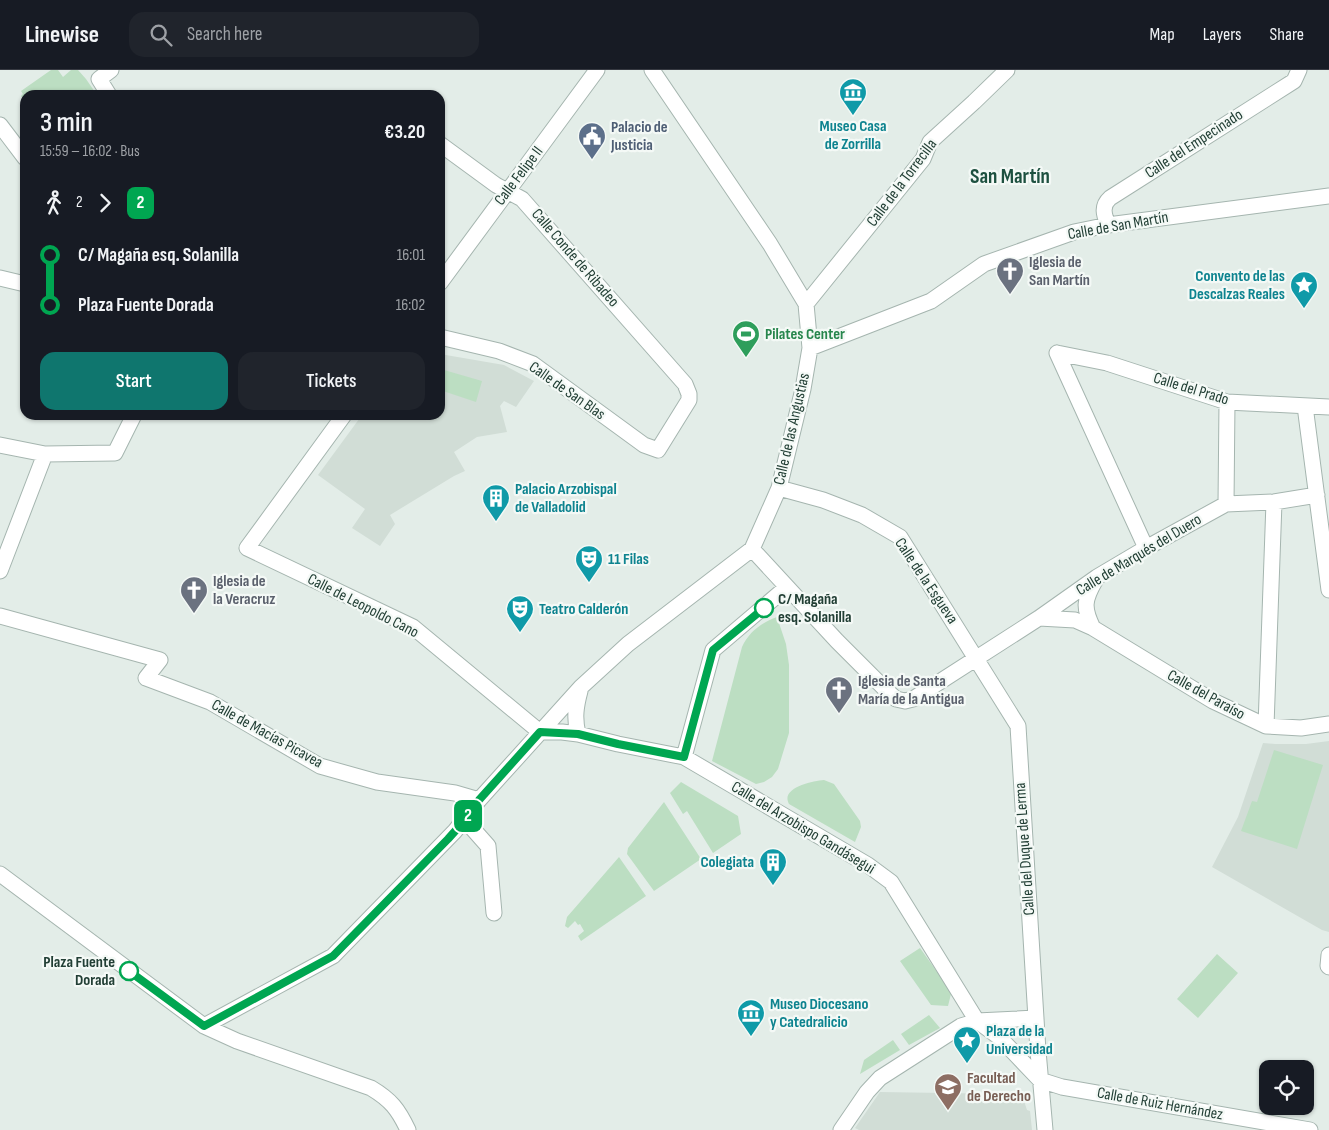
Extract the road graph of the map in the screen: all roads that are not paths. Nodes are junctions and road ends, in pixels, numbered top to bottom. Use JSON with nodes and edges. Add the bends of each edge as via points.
{"nodes":[{"id":1,"x":111,"y":70,"type":"edge"},
{"id":2,"x":598,"y":70,"type":"edge"},
{"id":3,"x":652,"y":70,"type":"edge"},
{"id":4,"x":1007,"y":70,"type":"edge"},
{"id":5,"x":1299,"y":70,"type":"edge"},
{"id":6,"x":106,"y":90,"type":"edge"},
{"id":7,"x":0,"y":125,"type":"edge"},
{"id":8,"x":445,"y":148,"type":"edge"},
{"id":9,"x":20,"y":151,"type":"edge"},
{"id":10,"x":509,"y":191,"type":"junction"},
{"id":11,"x":1329,"y":196,"type":"edge"},
{"id":12,"x":1108,"y":225,"type":"junction"},
{"id":13,"x":445,"y":276,"type":"edge"},
{"id":14,"x":0,"y":278,"type":"edge"},
{"id":15,"x":20,"y":283,"type":"edge"},
{"id":16,"x":806,"y":304,"type":"junction"},
{"id":17,"x":445,"y":338,"type":"edge"},
{"id":18,"x":810,"y":348,"type":"junction"},
{"id":19,"x":1227,"y":402,"type":"junction"},
{"id":20,"x":1305,"y":406,"type":"junction"},
{"id":21,"x":1329,"y":407,"type":"edge"},
{"id":22,"x":132,"y":420,"type":"edge"},
{"id":23,"x":340,"y":420,"type":"edge"},
{"id":24,"x":0,"y":445,"type":"edge"},
{"id":25,"x":658,"y":450,"type":"joint"},
{"id":26,"x":45,"y":454,"type":"junction"},
{"id":27,"x":779,"y":488,"type":"junction"},
{"id":28,"x":1317,"y":495,"type":"junction"},
{"id":29,"x":1274,"y":502,"type":"junction"},
{"id":30,"x":1226,"y":504,"type":"junction"},
{"id":31,"x":1146,"y":548,"type":"junction"},
{"id":32,"x":752,"y":549,"type":"junction"},
{"id":33,"x":0,"y":571,"type":"edge"},
{"id":34,"x":1097,"y":577,"type":"junction"},
{"id":35,"x":787,"y":587,"type":"junction"},
{"id":36,"x":1329,"y":590,"type":"edge"},
{"id":37,"x":0,"y":616,"type":"edge"},
{"id":38,"x":1039,"y":618,"type":"junction"},
{"id":39,"x":1093,"y":628,"type":"junction"},
{"id":40,"x":977,"y":658,"type":"junction"},
{"id":41,"x":581,"y":687,"type":"junction"},
{"id":42,"x":1329,"y":724,"type":"edge"},
{"id":43,"x":1018,"y":726,"type":"joint"},
{"id":44,"x":1266,"y":726,"type":"junction"},
{"id":45,"x":540,"y":732,"type":"junction"},
{"id":46,"x":578,"y":734,"type":"junction"},
{"id":47,"x":684,"y":757,"type":"junction"},
{"id":48,"x":479,"y":800,"type":"junction"},
{"id":49,"x":465,"y":820,"type":"junction"},
{"id":50,"x":0,"y":874,"type":"edge"},
{"id":51,"x":494,"y":913,"type":"dead end"},
{"id":52,"x":1329,"y":955,"type":"edge"},
{"id":53,"x":1329,"y":967,"type":"edge"},
{"id":54,"x":1036,"y":1018,"type":"junction"},
{"id":55,"x":977,"y":1021,"type":"junction"},
{"id":56,"x":204,"y":1026,"type":"junction"},
{"id":57,"x":1038,"y":1051,"type":"junction"},
{"id":58,"x":1014,"y":1054,"type":"junction"},
{"id":59,"x":1040,"y":1080,"type":"junction"},
{"id":60,"x":407,"y":1126,"type":"edge"},
{"id":61,"x":842,"y":1130,"type":"edge"},
{"id":62,"x":1045,"y":1130,"type":"edge"},
{"id":63,"x":1310,"y":1130,"type":"edge"}],
"edges":[{"from":1,"to":6,"type":"street","via":[[99,79]]},
{"from":2,"to":10,"type":"street","name":"Calle Felipe II"},
{"from":3,"to":16,"type":"street","name":"Calle de las Angustias","via":[[770,244]]},
{"from":4,"to":16,"type":"street","name":"Calle de la Torrecilla","via":[[930,142],[923,159]]},
{"from":5,"to":12,"type":"street","name":"Calle del Empecinado","via":[[1294,81],[1110,198],[1104,205]]},
{"from":7,"to":9,"type":"street"},
{"from":8,"to":10,"type":"street","name":"Calle Conde de Ribadeo"},
{"from":10,"to":13,"type":"street","name":"Calle Felipe II"},
{"from":10,"to":25,"type":"street","name":"Calle Conde de Ribadeo","via":[[522,199],[685,384],[689,400]]},
{"from":11,"to":12,"type":"street","name":"Calle de San Martín"},
{"from":12,"to":18,"type":"street","name":"Calle de San Martín","via":[[1074,232],[984,264],[931,301]]},
{"from":14,"to":15,"type":"street"},
{"from":16,"to":18,"type":"street","name":"Calle de las Angustias"},
{"from":17,"to":25,"type":"street","name":"Calle de San Blas","via":[[500,351],[532,364],[644,445]]},
{"from":18,"to":27,"type":"street","name":"Calle de las Angustias"},
{"from":19,"to":20,"type":"street","name":"Calle del Prado"},
{"from":19,"to":30,"type":"street"},
{"from":19,"to":31,"type":"street","name":"Calle del Prado","via":[[1107,362],[1057,353]]},
{"from":20,"to":21,"type":"street","name":"Calle del Prado"},
{"from":20,"to":28,"type":"street"},
{"from":22,"to":26,"type":"street","via":[[115,453]]},
{"from":23,"to":45,"type":"street","name":"Calle de Leopoldo Cano","via":[[247,548],[413,627]]},
{"from":24,"to":26,"type":"street"},
{"from":26,"to":33,"type":"street"},
{"from":27,"to":32,"type":"street","name":"Calle de las Angustias"},
{"from":27,"to":40,"type":"street","name":"Calle de la Esgueva","via":[[862,515],[900,537]]},
{"from":28,"to":29,"type":"street","name":"Calle de Marqués del Duero"},
{"from":28,"to":36,"type":"street"},
{"from":29,"to":30,"type":"street","name":"Calle de Marqués del Duero"},
{"from":29,"to":44,"type":"street"},
{"from":30,"to":31,"type":"street","name":"Calle de Marqués del Duero"},
{"from":31,"to":34,"type":"street","name":"Calle de Marqués del Duero"},
{"from":32,"to":35,"type":"street"},
{"from":32,"to":41,"type":"street","name":"Calle de las Angustias","via":[[628,644]]},
{"from":34,"to":38,"type":"street","name":"Calle de Marqués del Duero"},
{"from":34,"to":39,"type":"street","via":[[1085,608]]},
{"from":35,"to":40,"type":"street","name":"Calle de Marqués del Duero","via":[[896,698],[913,699]]},
{"from":35,"to":47,"type":"street","via":[[713,650]]},
{"from":37,"to":48,"type":"street","name":"Calle de Macías Picavea","via":[[160,660],[146,678],[210,702],[320,766],[377,782],[455,793]]},
{"from":38,"to":39,"type":"street","name":"Calle del Paraíso","via":[[1075,620]]},
{"from":38,"to":40,"type":"street","name":"Calle de Marqués del Duero"},
{"from":39,"to":44,"type":"street","name":"Calle del Paraíso","via":[[1213,701]]},
{"from":40,"to":43,"type":"street","name":"Calle de la Esgueva"},
{"from":41,"to":45,"type":"street","name":"Calle de las Angustias"},
{"from":41,"to":46,"type":"street","via":[[575,708]]},
{"from":42,"to":44,"type":"street","name":"Calle del Paraíso","via":[[1301,728]]},
{"from":43,"to":54,"type":"street","name":"Calle del Duque de Lerma"},
{"from":45,"to":46,"type":"street","name":"Calle del Arzobispo Gandásegui"},
{"from":45,"to":48,"type":"street","name":"Calle de las Angustias"},
{"from":46,"to":47,"type":"street","name":"Calle del Arzobispo Gandásegui"},
{"from":47,"to":55,"type":"street","name":"Calle del Arzobispo Gandásegui","via":[[868,865],[891,882]]},
{"from":48,"to":49,"type":"street","name":"Calle de las Angustias"},
{"from":49,"to":51,"type":"street","via":[[488,846]]},
{"from":49,"to":56,"type":"street","name":"Calle de las Angustias","via":[[333,956]]},
{"from":50,"to":56,"type":"street"},
{"from":52,"to":53,"type":"street"},
{"from":54,"to":55,"type":"street"},
{"from":54,"to":57,"type":"street"},
{"from":55,"to":58,"type":"street","via":[[999,1037]]},
{"from":55,"to":61,"type":"street","via":[[960,1026],[880,1078]]},
{"from":56,"to":60,"type":"street","via":[[237,1041],[371,1088],[387,1097]]},
{"from":57,"to":58,"type":"street"},
{"from":57,"to":59,"type":"street"},
{"from":58,"to":59,"type":"street"},
{"from":59,"to":62,"type":"street"},
{"from":59,"to":63,"type":"street","name":"Calle de Ruiz Hernández","via":[[1062,1087]]}]}
